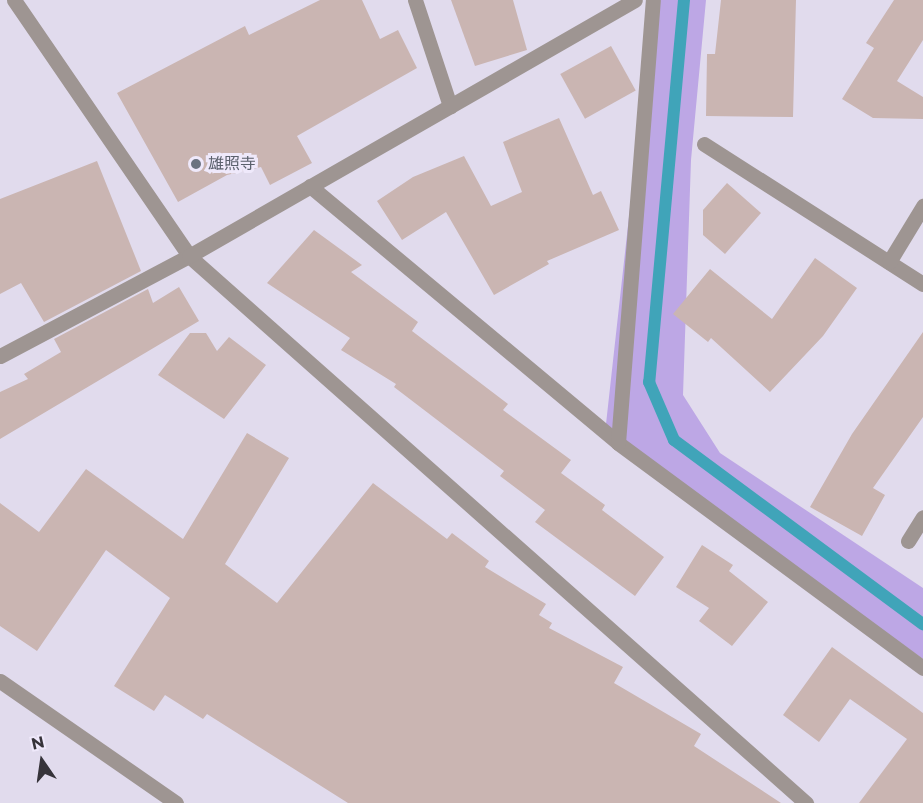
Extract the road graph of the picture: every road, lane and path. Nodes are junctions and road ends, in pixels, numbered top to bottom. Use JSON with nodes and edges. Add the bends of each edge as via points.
{"nodes":[{"id":1,"x":14,"y":0,"type":"edge"},
{"id":2,"x":415,"y":0,"type":"edge"},
{"id":3,"x":635,"y":0,"type":"edge"},
{"id":4,"x":653,"y":0,"type":"edge"},
{"id":5,"x":450,"y":106,"type":"junction"},
{"id":6,"x":704,"y":144,"type":"dead end"},
{"id":7,"x":310,"y":186,"type":"junction"},
{"id":8,"x":923,"y":206,"type":"edge"},
{"id":9,"x":189,"y":256,"type":"junction"},
{"id":10,"x":889,"y":262,"type":"junction"},
{"id":11,"x":923,"y":284,"type":"edge"},
{"id":12,"x":0,"y":356,"type":"edge"},
{"id":13,"x":618,"y":443,"type":"junction"},
{"id":14,"x":923,"y":517,"type":"edge"},
{"id":15,"x":908,"y":541,"type":"dead end"},
{"id":16,"x":923,"y":668,"type":"edge"},
{"id":17,"x":0,"y":681,"type":"edge"},
{"id":18,"x":176,"y":803,"type":"edge"},
{"id":19,"x":806,"y":803,"type":"edge"}],
"edges":[{"from":1,"to":9,"type":"street"},
{"from":2,"to":5,"type":"street"},
{"from":3,"to":5,"type":"street"},
{"from":4,"to":13,"type":"street"},
{"from":5,"to":7,"type":"street"},
{"from":6,"to":10,"type":"street"},
{"from":7,"to":9,"type":"street"},
{"from":7,"to":13,"type":"street"},
{"from":8,"to":10,"type":"street"},
{"from":9,"to":12,"type":"street"},
{"from":9,"to":19,"type":"street"},
{"from":10,"to":11,"type":"street"},
{"from":13,"to":16,"type":"street"},
{"from":14,"to":15,"type":"street"},
{"from":17,"to":18,"type":"street"}]}
